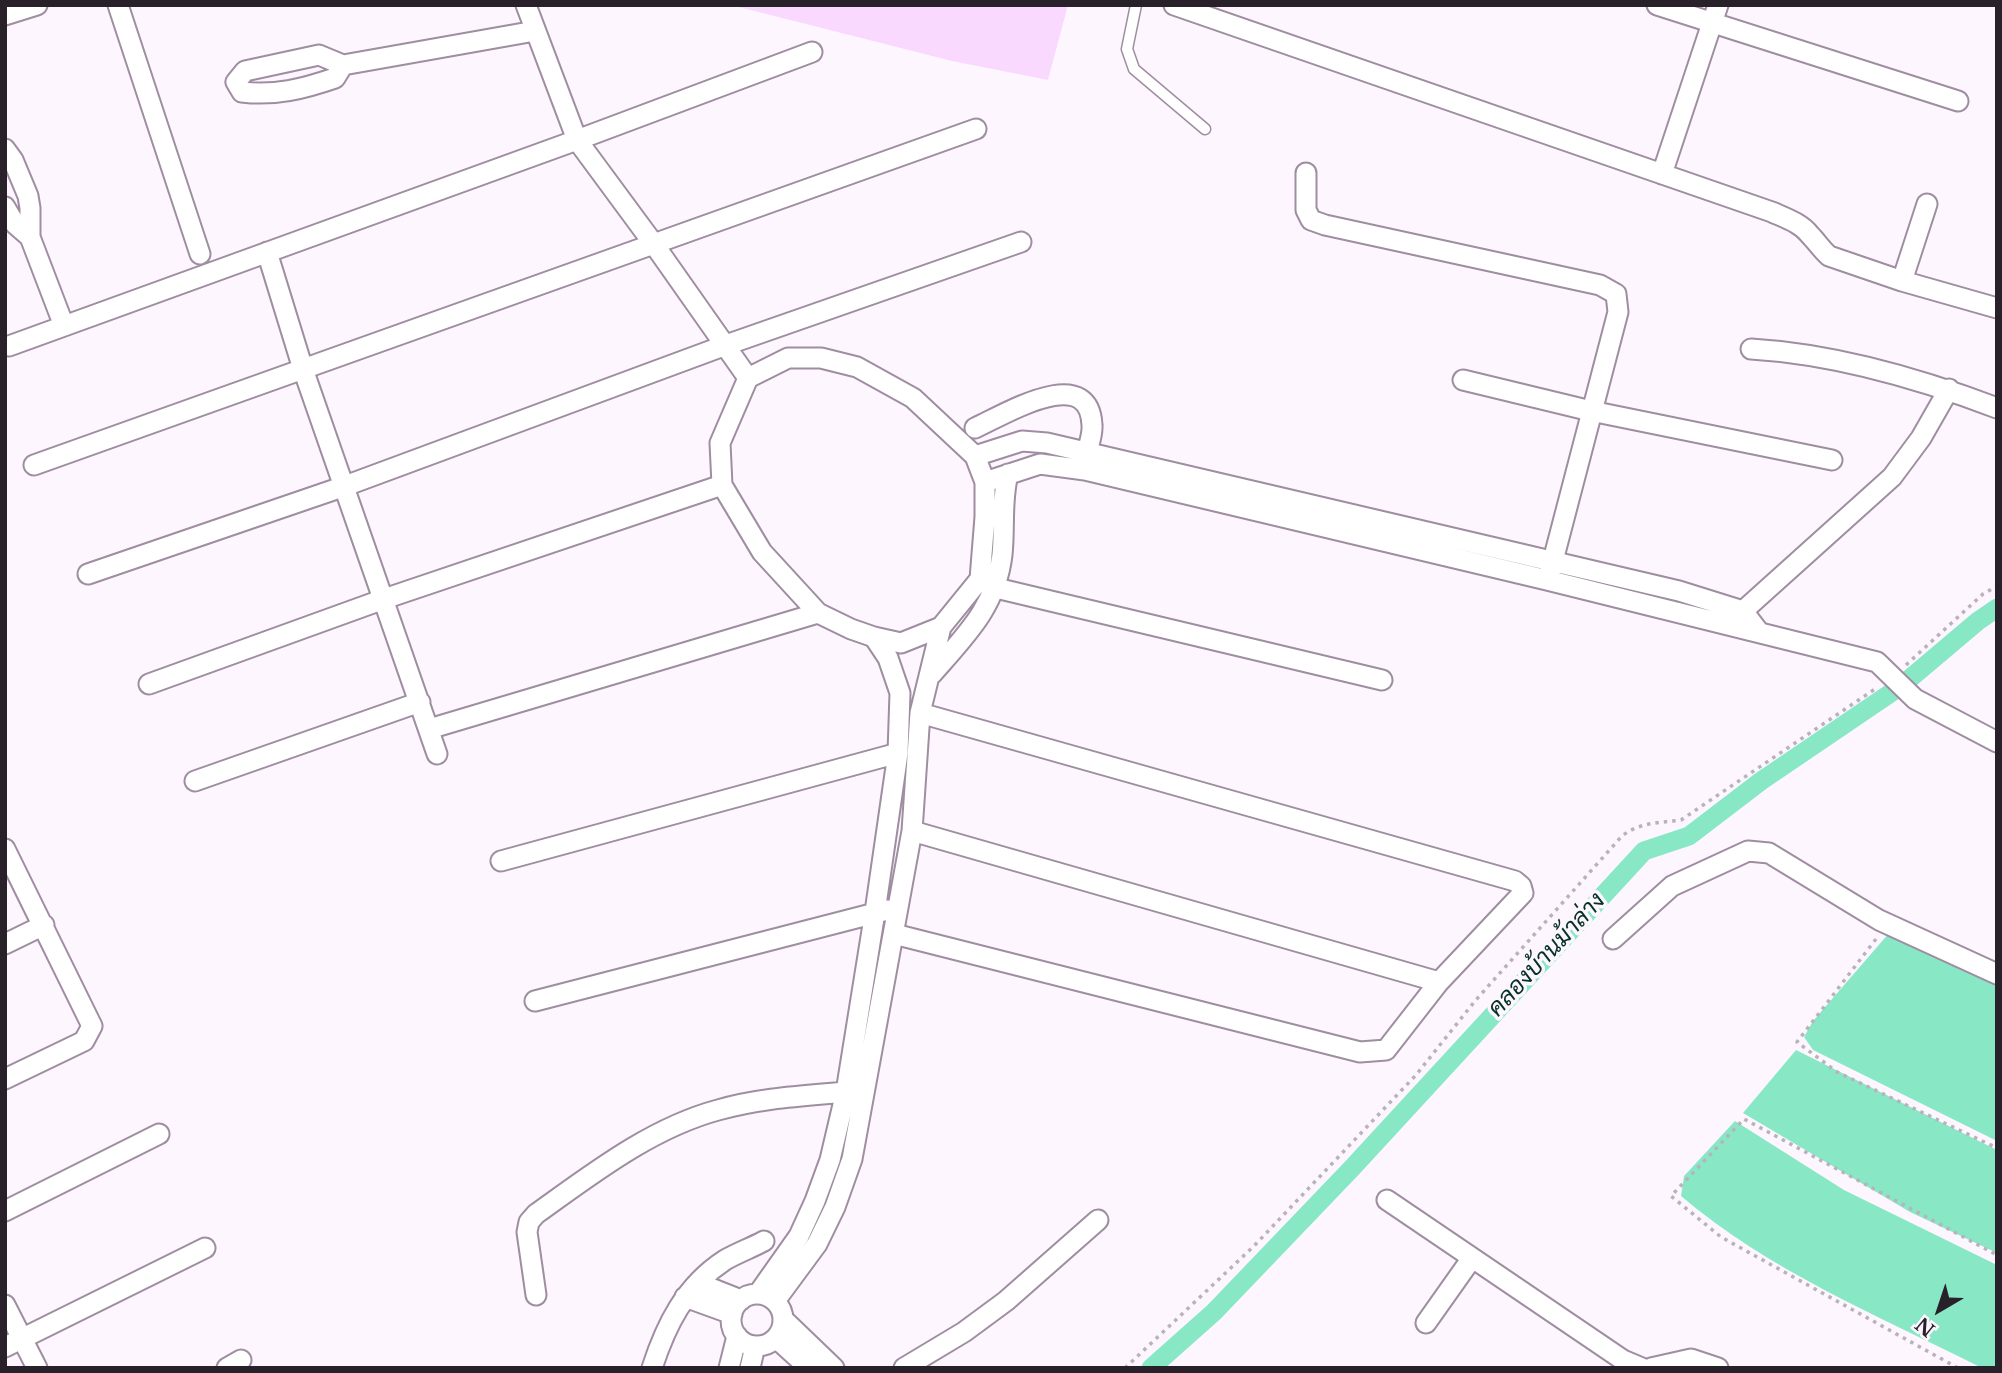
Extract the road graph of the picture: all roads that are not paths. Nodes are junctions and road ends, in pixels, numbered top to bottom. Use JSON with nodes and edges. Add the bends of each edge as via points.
{"nodes":[{"id":1,"x":37,"y":5,"type":"edge"},
{"id":2,"x":118,"y":5,"type":"edge"},
{"id":3,"x":526,"y":5,"type":"edge"},
{"id":4,"x":1136,"y":5,"type":"edge"},
{"id":5,"x":1174,"y":5,"type":"edge"},
{"id":6,"x":1657,"y":5,"type":"edge"},
{"id":7,"x":1718,"y":5,"type":"edge"},
{"id":8,"x":5,"y":15,"type":"edge"},
{"id":9,"x":1711,"y":24,"type":"junction"},
{"id":10,"x":535,"y":31,"type":"junction"},
{"id":11,"x":812,"y":52,"type":"dead end"},
{"id":12,"x":343,"y":65,"type":"dead end"},
{"id":13,"x":1958,"y":102,"type":"dead end"},
{"id":14,"x":976,"y":129,"type":"dead end"},
{"id":15,"x":1205,"y":129,"type":"dead end"},
{"id":16,"x":577,"y":140,"type":"junction"},
{"id":17,"x":5,"y":149,"type":"edge"},
{"id":18,"x":1306,"y":173,"type":"dead end"},
{"id":19,"x":1662,"y":174,"type":"junction"},
{"id":20,"x":1927,"y":205,"type":"dead end"},
{"id":21,"x":5,"y":207,"type":"edge"},
{"id":22,"x":30,"y":237,"type":"junction"},
{"id":23,"x":653,"y":243,"type":"junction"},
{"id":24,"x":1021,"y":243,"type":"dead end"},
{"id":25,"x":267,"y":252,"type":"junction"},
{"id":26,"x":200,"y":254,"type":"dead end"},
{"id":27,"x":1902,"y":281,"type":"junction"},
{"id":28,"x":1997,"y":308,"type":"edge"},
{"id":29,"x":64,"y":326,"type":"junction"},
{"id":30,"x":726,"y":345,"type":"junction"},
{"id":31,"x":9,"y":346,"type":"dead end"},
{"id":32,"x":1751,"y":349,"type":"dead end"},
{"id":33,"x":303,"y":369,"type":"junction"},
{"id":34,"x":748,"y":377,"type":"junction"},
{"id":35,"x":1463,"y":380,"type":"dead end"},
{"id":36,"x":1949,"y":390,"type":"junction"},
{"id":37,"x":1997,"y":408,"type":"edge"},
{"id":38,"x":1591,"y":411,"type":"junction"},
{"id":39,"x":975,"y":428,"type":"dead end"},
{"id":40,"x":975,"y":456,"type":"junction"},
{"id":41,"x":1832,"y":460,"type":"dead end"},
{"id":42,"x":1085,"y":461,"type":"junction"},
{"id":43,"x":34,"y":464,"type":"dead end"},
{"id":44,"x":1008,"y":474,"type":"junction"},
{"id":45,"x":985,"y":482,"type":"junction"},
{"id":46,"x":345,"y":485,"type":"junction"},
{"id":47,"x":722,"y":485,"type":"junction"},
{"id":48,"x":1550,"y":571,"type":"junction"},
{"id":49,"x":88,"y":574,"type":"dead end"},
{"id":50,"x":988,"y":584,"type":"junction"},
{"id":51,"x":1679,"y":591,"type":"junction"},
{"id":52,"x":384,"y":599,"type":"junction"},
{"id":53,"x":1674,"y":612,"type":"junction"},
{"id":54,"x":818,"y":613,"type":"junction"},
{"id":55,"x":1738,"y":618,"type":"junction"},
{"id":56,"x":940,"y":627,"type":"junction"},
{"id":57,"x":874,"y":638,"type":"junction"},
{"id":58,"x":930,"y":676,"type":"junction"},
{"id":59,"x":1382,"y":680,"type":"dead end"},
{"id":60,"x":149,"y":684,"type":"dead end"},
{"id":61,"x":420,"y":702,"type":"junction"},
{"id":62,"x":920,"y":713,"type":"junction"},
{"id":63,"x":429,"y":729,"type":"junction"},
{"id":64,"x":1997,"y":742,"type":"edge"},
{"id":65,"x":898,"y":753,"type":"junction"},
{"id":66,"x":437,"y":754,"type":"dead end"},
{"id":67,"x":195,"y":781,"type":"dead end"},
{"id":68,"x":912,"y":831,"type":"junction"},
{"id":69,"x":5,"y":849,"type":"edge"},
{"id":70,"x":501,"y":861,"type":"dead end"},
{"id":71,"x":898,"y":908,"type":"junction"},
{"id":72,"x":875,"y":912,"type":"junction"},
{"id":73,"x":44,"y":925,"type":"junction"},
{"id":74,"x":894,"y":934,"type":"junction"},
{"id":75,"x":1614,"y":939,"type":"dead end"},
{"id":76,"x":5,"y":944,"type":"edge"},
{"id":77,"x":1997,"y":974,"type":"edge"},
{"id":78,"x":1439,"y":982,"type":"junction"},
{"id":79,"x":535,"y":1001,"type":"dead end"},
{"id":80,"x":5,"y":1079,"type":"edge"},
{"id":81,"x":846,"y":1092,"type":"junction"},
{"id":82,"x":159,"y":1134,"type":"dead end"},
{"id":83,"x":1387,"y":1200,"type":"dead end"},
{"id":84,"x":5,"y":1211,"type":"edge"},
{"id":85,"x":1098,"y":1220,"type":"dead end"},
{"id":86,"x":764,"y":1241,"type":"dead end"},
{"id":87,"x":205,"y":1248,"type":"dead end"},
{"id":88,"x":1472,"y":1258,"type":"junction"},
{"id":89,"x":692,"y":1290,"type":"junction"},
{"id":90,"x":536,"y":1295,"type":"dead end"},
{"id":91,"x":5,"y":1305,"type":"edge"},
{"id":92,"x":761,"y":1311,"type":"junction"},
{"id":93,"x":1426,"y":1323,"type":"dead end"},
{"id":94,"x":737,"y":1336,"type":"junction"},
{"id":95,"x":14,"y":1343,"type":"edge"},
{"id":96,"x":755,"y":1346,"type":"junction"},
{"id":97,"x":37,"y":1368,"type":"edge"},
{"id":98,"x":653,"y":1368,"type":"edge"},
{"id":99,"x":729,"y":1368,"type":"edge"},
{"id":100,"x":750,"y":1368,"type":"edge"},
{"id":101,"x":809,"y":1368,"type":"edge"},
{"id":102,"x":834,"y":1368,"type":"edge"},
{"id":103,"x":904,"y":1368,"type":"edge"},
{"id":104,"x":1643,"y":1368,"type":"edge"},
{"id":105,"x":1651,"y":1368,"type":"edge"},
{"id":106,"x":1718,"y":1368,"type":"edge"}],
"edges":[{"from":1,"to":8,"type":"street"},
{"from":2,"to":26,"type":"street"},
{"from":3,"to":10,"type":"street"},
{"from":4,"to":15,"type":"lane","via":[[1126,49],[1134,69]]},
{"from":5,"to":19,"type":"street"},
{"from":6,"to":9,"type":"street"},
{"from":7,"to":9,"type":"street"},
{"from":9,"to":13,"type":"street"},
{"from":9,"to":19,"type":"street"},
{"from":10,"to":12,"type":"street"},
{"from":10,"to":16,"type":"street"},
{"from":11,"to":16,"type":"street"},
{"from":14,"to":23,"type":"street"},
{"from":16,"to":23,"type":"street"},
{"from":16,"to":25,"type":"street"},
{"from":17,"to":22,"type":"street","via":[[28,196]]},
{"from":18,"to":38,"type":"street","via":[[1306,210],[1311,220],[1600,285],[1616,294],[1618,312]]},
{"from":19,"to":27,"type":"street","via":[[1772,212],[1809,233],[1829,256]]},
{"from":20,"to":27,"type":"street"},
{"from":21,"to":22,"type":"street"},
{"from":22,"to":29,"type":"street"},
{"from":23,"to":30,"type":"street"},
{"from":23,"to":33,"type":"street"},
{"from":24,"to":30,"type":"street"},
{"from":25,"to":29,"type":"street"},
{"from":25,"to":33,"type":"street"},
{"from":27,"to":28,"type":"street"},
{"from":29,"to":31,"type":"street"},
{"from":30,"to":34,"type":"street"},
{"from":30,"to":46,"type":"street"},
{"from":32,"to":36,"type":"street","via":[[1867,366]]},
{"from":33,"to":43,"type":"street"},
{"from":33,"to":46,"type":"street"},
{"from":34,"to":40,"type":"street","via":[[788,358],[821,358],[857,367],[913,398]]},
{"from":34,"to":47,"type":"street","via":[[720,443]]},
{"from":35,"to":38,"type":"street"},
{"from":36,"to":37,"type":"street"},
{"from":36,"to":55,"type":"street","via":[[1892,477]]},
{"from":38,"to":41,"type":"street"},
{"from":38,"to":48,"type":"street"},
{"from":39,"to":42,"type":"street","via":[[1045,397],[1066,393],[1079,397],[1089,409],[1092,434]]},
{"from":40,"to":42,"type":"street","via":[[1021,441],[1047,443]]},
{"from":40,"to":45,"type":"street"},
{"from":42,"to":44,"type":"street","via":[[1040,464]]},
{"from":42,"to":48,"type":"street"},
{"from":44,"to":45,"type":"street"},
{"from":44,"to":50,"type":"street","via":[[1002,557]]},
{"from":45,"to":50,"type":"street"},
{"from":46,"to":49,"type":"street"},
{"from":46,"to":52,"type":"street"},
{"from":47,"to":52,"type":"street"},
{"from":47,"to":54,"type":"street","via":[[762,552]]},
{"from":48,"to":51,"type":"street"},
{"from":48,"to":53,"type":"street"},
{"from":50,"to":56,"type":"street"},
{"from":50,"to":58,"type":"street","via":[[979,618]]},
{"from":50,"to":59,"type":"street"},
{"from":51,"to":53,"type":"street"},
{"from":51,"to":55,"type":"street"},
{"from":52,"to":60,"type":"street"},
{"from":52,"to":61,"type":"street"},
{"from":53,"to":55,"type":"street"},
{"from":54,"to":57,"type":"street"},
{"from":54,"to":63,"type":"street"},
{"from":55,"to":64,"type":"street","via":[[1759,632],[1877,662],[1915,699]]},
{"from":56,"to":57,"type":"street","via":[[901,643]]},
{"from":56,"to":58,"type":"street"},
{"from":57,"to":65,"type":"street","via":[[888,659],[900,693]]},
{"from":58,"to":62,"type":"street"},
{"from":61,"to":63,"type":"street"},
{"from":61,"to":67,"type":"street"},
{"from":62,"to":68,"type":"street"},
{"from":62,"to":78,"type":"street","via":[[1521,886],[1523,893]]},
{"from":63,"to":66,"type":"street"},
{"from":65,"to":70,"type":"street"},
{"from":65,"to":72,"type":"street"},
{"from":68,"to":71,"type":"street"},
{"from":68,"to":78,"type":"street"},
{"from":69,"to":73,"type":"street"},
{"from":71,"to":72,"type":"street"},
{"from":71,"to":74,"type":"street"},
{"from":72,"to":79,"type":"street"},
{"from":72,"to":81,"type":"street"},
{"from":73,"to":76,"type":"street"},
{"from":73,"to":80,"type":"street","via":[[92,1026],[84,1041]]},
{"from":74,"to":78,"type":"street","via":[[1360,1052],[1386,1050]]},
{"from":74,"to":92,"type":"street","via":[[852,1159],[817,1244]]},
{"from":75,"to":77,"type":"street","via":[[1672,886],[1748,852],[1769,853],[1888,924]]},
{"from":81,"to":90,"type":"street","via":[[761,1100],[715,1110],[661,1132],[595,1173],[529,1223]]},
{"from":81,"to":92,"type":"street","via":[[815,1200]]},
{"from":82,"to":84,"type":"street"},
{"from":83,"to":88,"type":"street"},
{"from":85,"to":103,"type":"street","via":[[996,1309]]},
{"from":86,"to":89,"type":"street","via":[[727,1259]]},
{"from":87,"to":95,"type":"street"},
{"from":88,"to":93,"type":"street"},
{"from":88,"to":104,"type":"street","via":[[1623,1360]]},
{"from":89,"to":92,"type":"street"},
{"from":89,"to":98,"type":"street","via":[[663,1333]]},
{"from":91,"to":95,"type":"street"},
{"from":92,"to":94,"type":"street","via":[[732,1326]]},
{"from":92,"to":96,"type":"street","via":[[770,1343]]},
{"from":92,"to":101,"type":"street"},
{"from":92,"to":102,"type":"street"},
{"from":94,"to":96,"type":"street"},
{"from":94,"to":99,"type":"street"},
{"from":95,"to":97,"type":"street"},
{"from":96,"to":100,"type":"street"},
{"from":105,"to":106,"type":"street","via":[[1691,1359]]}]}
